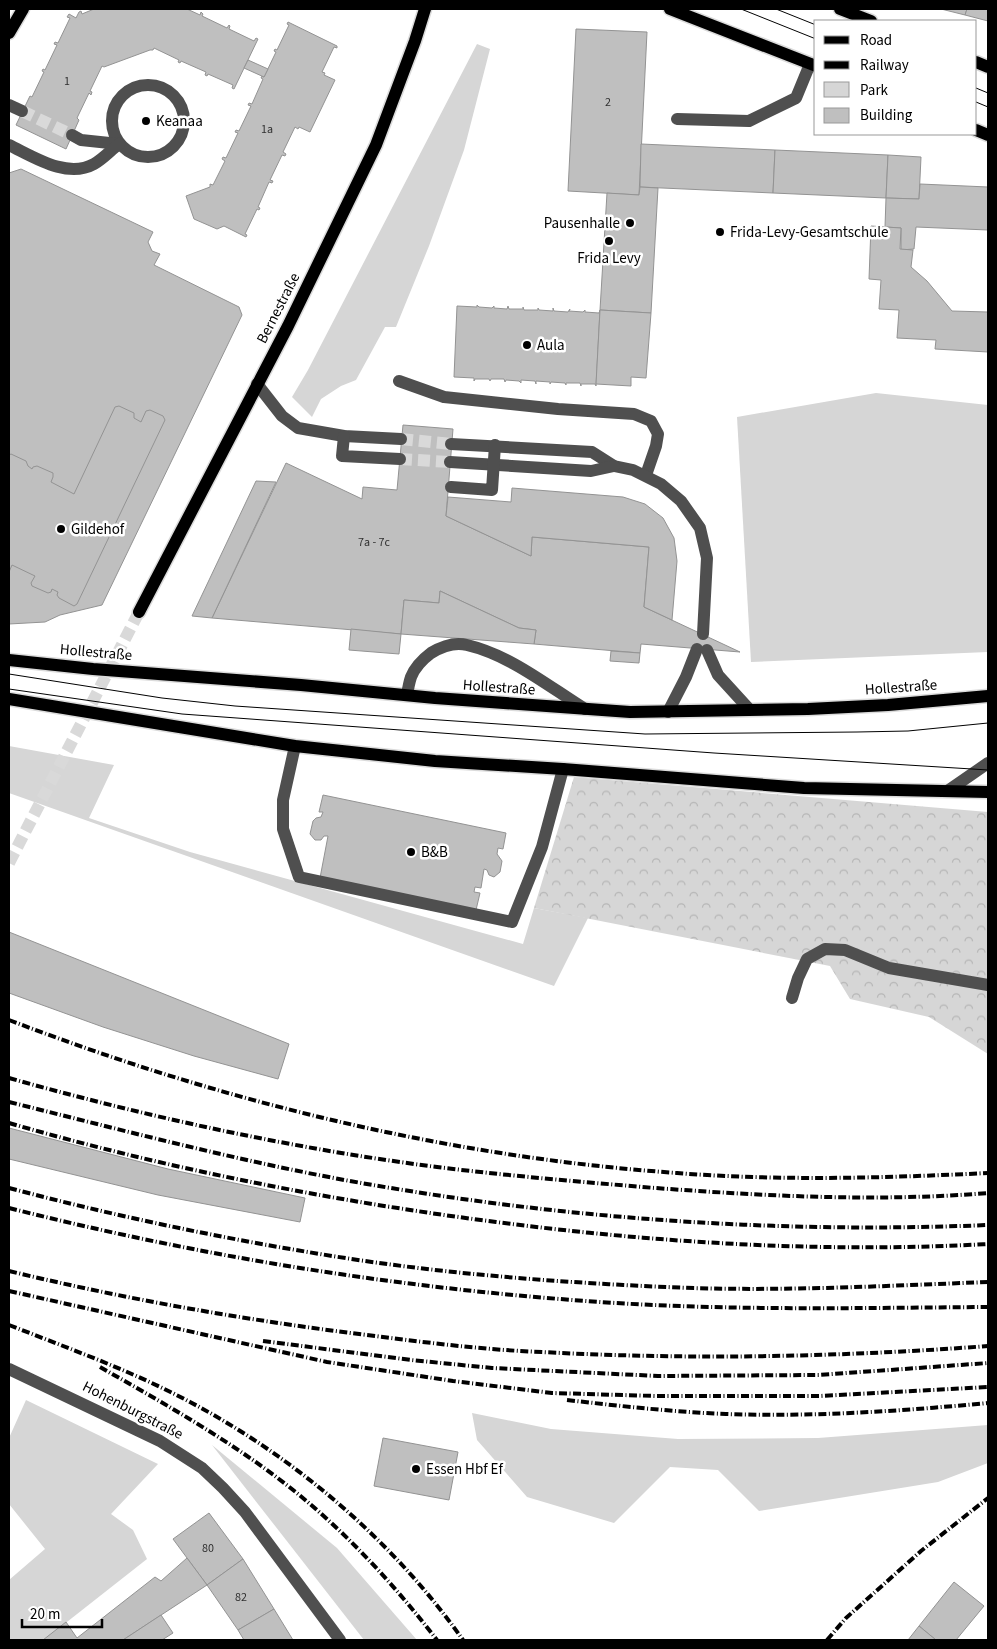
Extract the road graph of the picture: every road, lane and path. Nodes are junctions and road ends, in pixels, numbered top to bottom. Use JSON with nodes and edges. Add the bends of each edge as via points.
{"nodes":[{"id":1,"x":23,"y":9,"type":"edge"},
{"id":2,"x":425,"y":9,"type":"edge"},
{"id":3,"x":670,"y":9,"type":"edge"},
{"id":4,"x":840,"y":9,"type":"edge"},
{"id":5,"x":12,"y":19,"type":"edge"},
{"id":6,"x":868,"y":20,"type":"edge"},
{"id":7,"x":9,"y":34,"type":"edge"},
{"id":8,"x":813,"y":65,"type":"edge"},
{"id":9,"x":9,"y":105,"type":"edge"},
{"id":10,"x":22,"y":111,"type":"tunnel mouth"},
{"id":11,"x":677,"y":119,"type":"dead end"},
{"id":12,"x":72,"y":135,"type":"tunnel mouth"},
{"id":13,"x":119,"y":144,"type":"junction"},
{"id":14,"x":9,"y":145,"type":"edge"},
{"id":15,"x":399,"y":381,"type":"dead end"},
{"id":16,"x":257,"y":384,"type":"junction"},
{"id":17,"x":344,"y":436,"type":"junction"},
{"id":18,"x":401,"y":439,"type":"tunnel mouth"},
{"id":19,"x":451,"y":444,"type":"tunnel mouth"},
{"id":20,"x":495,"y":446,"type":"junction"},
{"id":21,"x":400,"y":459,"type":"tunnel mouth"},
{"id":22,"x":450,"y":462,"type":"tunnel mouth"},
{"id":23,"x":493,"y":465,"type":"junction"},
{"id":24,"x":614,"y":466,"type":"junction"},
{"id":25,"x":646,"y":475,"type":"junction"},
{"id":26,"x":451,"y":487,"type":"dead end"},
{"id":27,"x":139,"y":612,"type":"tunnel mouth"},
{"id":28,"x":703,"y":634,"type":"dead end"},
{"id":29,"x":9,"y":660,"type":"edge"},
{"id":30,"x":406,"y":695,"type":"junction"},
{"id":31,"x":988,"y":696,"type":"edge"},
{"id":32,"x":9,"y":698,"type":"edge"},
{"id":33,"x":585,"y":709,"type":"junction"},
{"id":34,"x":749,"y":709,"type":"junction"},
{"id":35,"x":668,"y":712,"type":"junction"},
{"id":36,"x":295,"y":746,"type":"junction"},
{"id":37,"x":988,"y":764,"type":"edge"},
{"id":38,"x":563,"y":769,"type":"junction"},
{"id":39,"x":949,"y":790,"type":"junction"},
{"id":40,"x":988,"y":792,"type":"edge"},
{"id":41,"x":988,"y":985,"type":"edge"},
{"id":42,"x":792,"y":998,"type":"dead end"},
{"id":43,"x":9,"y":1369,"type":"edge"},
{"id":44,"x":340,"y":1640,"type":"edge"}],
"edges":[{"from":1,"to":5,"type":"main road"},
{"from":2,"to":16,"type":"main road","name":"Bernestraße","via":[[376,146]]},
{"from":3,"to":8,"type":"main road"},
{"from":4,"to":6,"type":"main road"},
{"from":5,"to":7,"type":"main road"},
{"from":8,"to":11,"type":"street","via":[[796,98],[749,121]]},
{"from":9,"to":10,"type":"street"},
{"from":12,"to":13,"type":"street","via":[[81,140]]},
{"from":13,"to":13,"type":"street","via":[[111,122],[117,101],[125,92],[142,85],[155,85],[175,97],[184,116],[184,129],[174,147],[159,156],[146,158],[135,156]]},
{"from":13,"to":14,"type":"street","via":[[94,164],[73,169],[60,168]]},
{"from":15,"to":25,"type":"street","via":[[444,397],[634,414],[651,421],[658,434]]},
{"from":16,"to":17,"type":"street","via":[[282,416],[298,428]]},
{"from":16,"to":27,"type":"main road","name":"Bernestraße"},
{"from":17,"to":18,"type":"street"},
{"from":17,"to":21,"type":"street","via":[[342,456]]},
{"from":19,"to":20,"type":"street"},
{"from":20,"to":23,"type":"street"},
{"from":20,"to":24,"type":"street","via":[[592,452]]},
{"from":22,"to":23,"type":"street"},
{"from":23,"to":24,"type":"street","via":[[591,471]]},
{"from":23,"to":26,"type":"street","via":[[492,490]]},
{"from":24,"to":25,"type":"street"},
{"from":25,"to":28,"type":"street","via":[[682,501],[700,528],[707,558]]},
{"from":29,"to":30,"type":"main road","name":"Hollestraße"},
{"from":30,"to":33,"type":"main road","name":"Hollestraße"},
{"from":30,"to":33,"type":"street","via":[[412,675],[423,658],[438,649],[466,645],[516,666]]},
{"from":31,"to":34,"type":"main road","name":"Hollestraße","via":[[888,705]]},
{"from":32,"to":36,"type":"main road"},
{"from":33,"to":35,"type":"main road","name":"Hollestraße"},
{"from":34,"to":35,"type":"main road","name":"Hollestraße"},
{"from":34,"to":35,"type":"street","via":[[718,675],[702,650]]},
{"from":36,"to":38,"type":"main road","via":[[435,761]]},
{"from":36,"to":38,"type":"street","via":[[282,800],[283,829],[299,877],[512,922],[542,847]]},
{"from":37,"to":39,"type":"street"},
{"from":38,"to":39,"type":"main road","via":[[804,788]]},
{"from":39,"to":40,"type":"main road"},
{"from":41,"to":42,"type":"street","via":[[889,968],[845,950],[825,949],[807,959]]},
{"from":43,"to":44,"type":"street","name":"Hohenburgstraße","via":[[160,1440],[202,1468],[245,1512]]}]}
